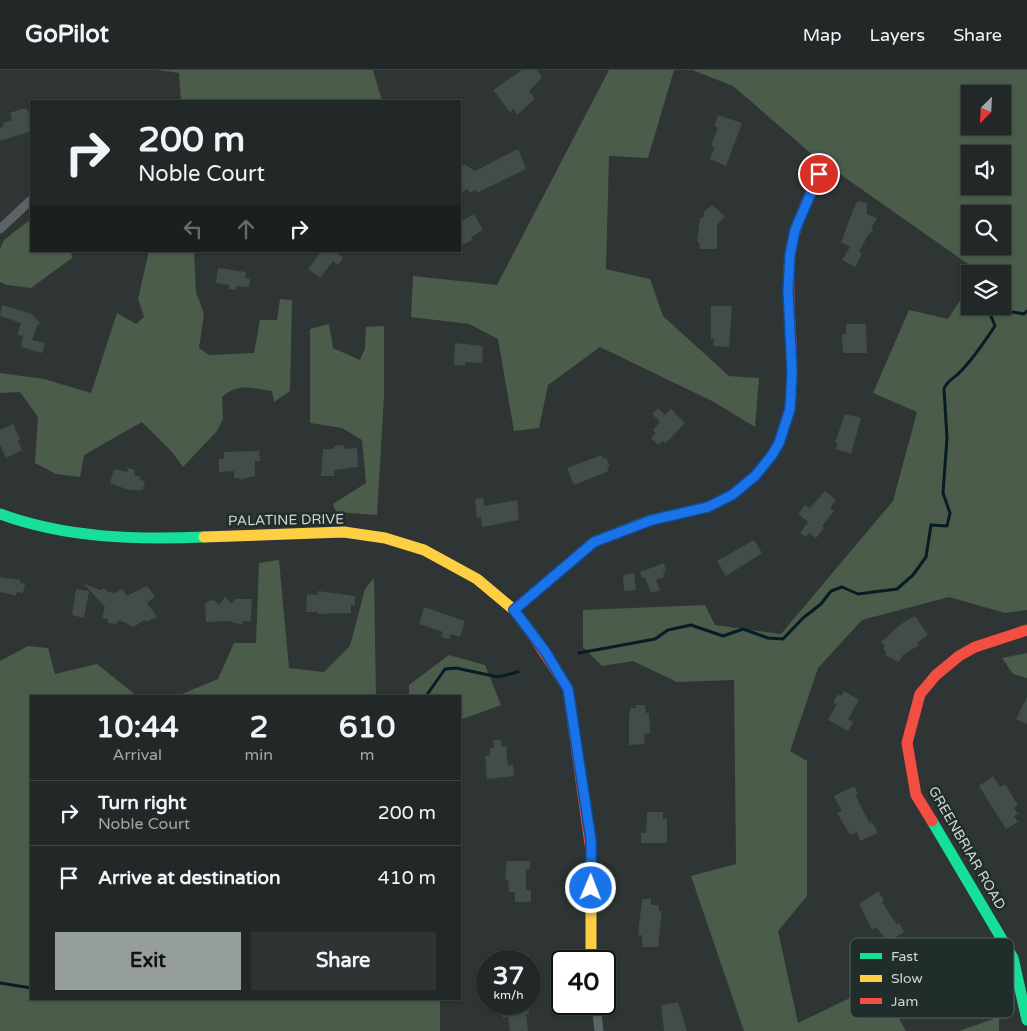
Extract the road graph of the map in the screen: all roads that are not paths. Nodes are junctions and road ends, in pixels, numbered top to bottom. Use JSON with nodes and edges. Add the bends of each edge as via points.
{"nodes":[{"id":1,"x":819,"y":174,"type":"dead end"},
{"id":2,"x":30,"y":201,"type":"edge"},
{"id":3,"x":0,"y":229,"type":"edge"},
{"id":4,"x":0,"y":514,"type":"edge"},
{"id":5,"x":514,"y":610,"type":"junction"},
{"id":6,"x":1027,"y":630,"type":"edge"},
{"id":7,"x":1001,"y":938,"type":"edge"},
{"id":8,"x":591,"y":950,"type":"edge"},
{"id":9,"x":1014,"y":962,"type":"edge"},
{"id":10,"x":597,"y":1015,"type":"edge"},
{"id":11,"x":1027,"y":1020,"type":"edge"},
{"id":12,"x":599,"y":1031,"type":"edge"}],
"edges":[{"from":1,"to":5,"type":"street","via":[[795,230],[790,255],[790,409],[772,455],[755,476],[732,495],[708,507],[652,520],[594,542]]},
{"from":2,"to":3,"type":"street"},
{"from":4,"to":5,"type":"street","name":"PALATINE DRIVE","via":[[25,523],[102,537],[179,538],[344,532],[385,538],[424,550],[477,578]]},
{"from":5,"to":8,"type":"street","name":"PALATINE DRIVE","via":[[568,689],[591,840]]},
{"from":6,"to":7,"type":"street","name":"GREENBRIAR ROAD","via":[[975,647],[936,674],[920,694],[907,742],[916,795]]},
{"from":9,"to":11,"type":"street","name":"GREENBRIAR ROAD"},
{"from":10,"to":12,"type":"street"}]}
